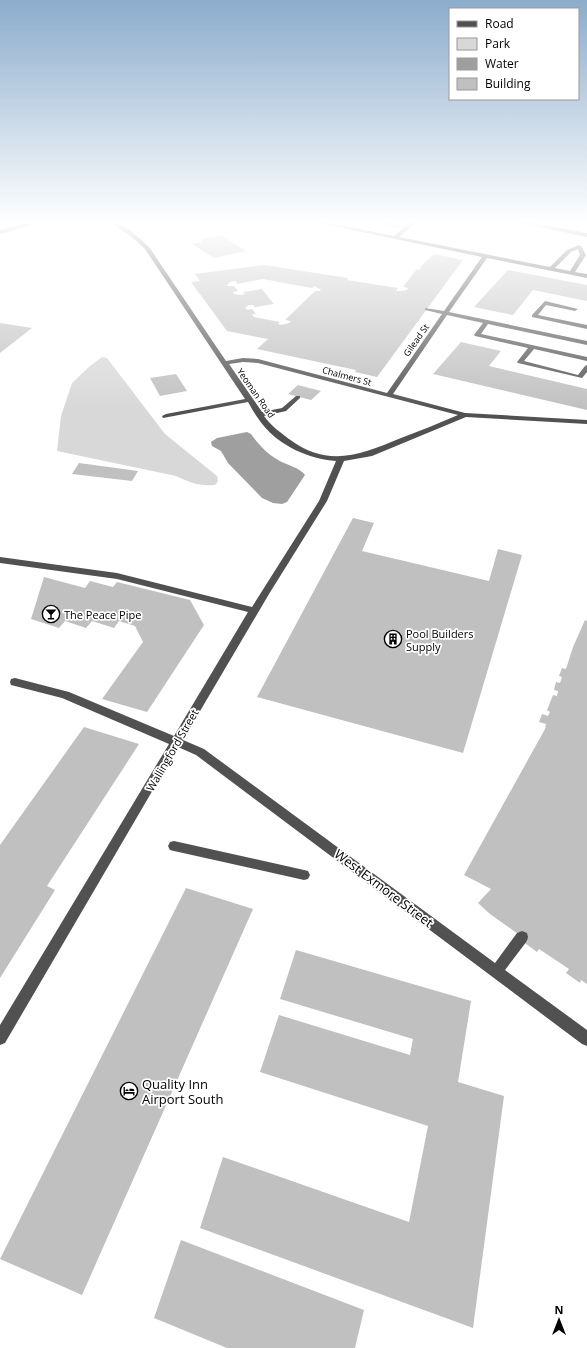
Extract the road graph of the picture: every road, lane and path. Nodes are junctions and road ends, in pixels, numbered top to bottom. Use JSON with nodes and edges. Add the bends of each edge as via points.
{"nodes":[{"id":1,"x":172,"y":285,"type":"edge"},
{"id":2,"x":465,"y":285,"type":"edge"},
{"id":3,"x":427,"y":309,"type":"dead end"},
{"id":4,"x":575,"y":310,"type":"dead end"},
{"id":5,"x":446,"y":313,"type":"junction"},
{"id":6,"x":534,"y":316,"type":"junction"},
{"id":7,"x":487,"y":321,"type":"junction"},
{"id":8,"x":587,"y":327,"type":"edge"},
{"id":9,"x":524,"y":329,"type":"junction"},
{"id":10,"x":587,"y":343,"type":"edge"},
{"id":11,"x":532,"y":347,"type":"junction"},
{"id":12,"x":587,"y":360,"type":"edge"},
{"id":13,"x":224,"y":363,"type":"junction"},
{"id":14,"x":587,"y":367,"type":"edge"},
{"id":15,"x":388,"y":396,"type":"junction"},
{"id":16,"x":298,"y":397,"type":"dead end"},
{"id":17,"x":250,"y":400,"type":"junction"},
{"id":18,"x":259,"y":414,"type":"junction"},
{"id":19,"x":465,"y":415,"type":"junction"},
{"id":20,"x":166,"y":416,"type":"dead end"},
{"id":21,"x":587,"y":422,"type":"edge"},
{"id":22,"x":340,"y":460,"type":"junction"},
{"id":23,"x":0,"y":560,"type":"edge"},
{"id":24,"x":255,"y":611,"type":"junction"},
{"id":25,"x":15,"y":682,"type":"dead end"},
{"id":26,"x":177,"y":741,"type":"junction"},
{"id":27,"x":174,"y":846,"type":"dead end"},
{"id":28,"x":304,"y":875,"type":"dead end"},
{"id":29,"x":522,"y":937,"type":"dead end"},
{"id":30,"x":497,"y":971,"type":"junction"},
{"id":31,"x":0,"y":1038,"type":"edge"},
{"id":32,"x":587,"y":1039,"type":"edge"}],
"edges":[{"from":1,"to":13,"type":"street","name":"Yeoman Road"},
{"from":2,"to":5,"type":"street","name":"Gilead St"},
{"from":3,"to":5,"type":"street"},
{"from":4,"to":6,"type":"street","via":[[545,303]]},
{"from":5,"to":7,"type":"street"},
{"from":5,"to":15,"type":"street","name":"Gilead St"},
{"from":6,"to":8,"type":"street"},
{"from":6,"to":9,"type":"street"},
{"from":7,"to":9,"type":"street"},
{"from":7,"to":11,"type":"street","via":[[477,335]]},
{"from":9,"to":10,"type":"street"},
{"from":11,"to":12,"type":"street"},
{"from":11,"to":14,"type":"street","via":[[520,362],[580,377]]},
{"from":13,"to":15,"type":"street","name":"Chalmers St","via":[[258,361]]},
{"from":13,"to":17,"type":"street","name":"Yeoman Road"},
{"from":15,"to":19,"type":"street","name":"Chalmers St"},
{"from":16,"to":18,"type":"street","via":[[284,410]]},
{"from":17,"to":18,"type":"street","name":"Yeoman Road"},
{"from":17,"to":20,"type":"street"},
{"from":18,"to":22,"type":"street","name":"Yeoman Road","via":[[266,424],[289,444],[321,458]]},
{"from":19,"to":21,"type":"street"},
{"from":19,"to":22,"type":"street","name":"Yeoman Road","via":[[369,454]]},
{"from":22,"to":24,"type":"street","name":"Wallingford Street","via":[[323,501]]},
{"from":23,"to":24,"type":"street","via":[[117,576]]},
{"from":24,"to":26,"type":"street","name":"Wallingford Street"},
{"from":25,"to":26,"type":"street","name":"West Exmore Street","via":[[65,695]]},
{"from":26,"to":30,"type":"street","name":"West Exmore Street","via":[[200,752]]},
{"from":26,"to":31,"type":"street","name":"Wallingford Street"},
{"from":27,"to":28,"type":"street"},
{"from":29,"to":30,"type":"street"},
{"from":30,"to":32,"type":"street","name":"West Exmore Street"}]}
